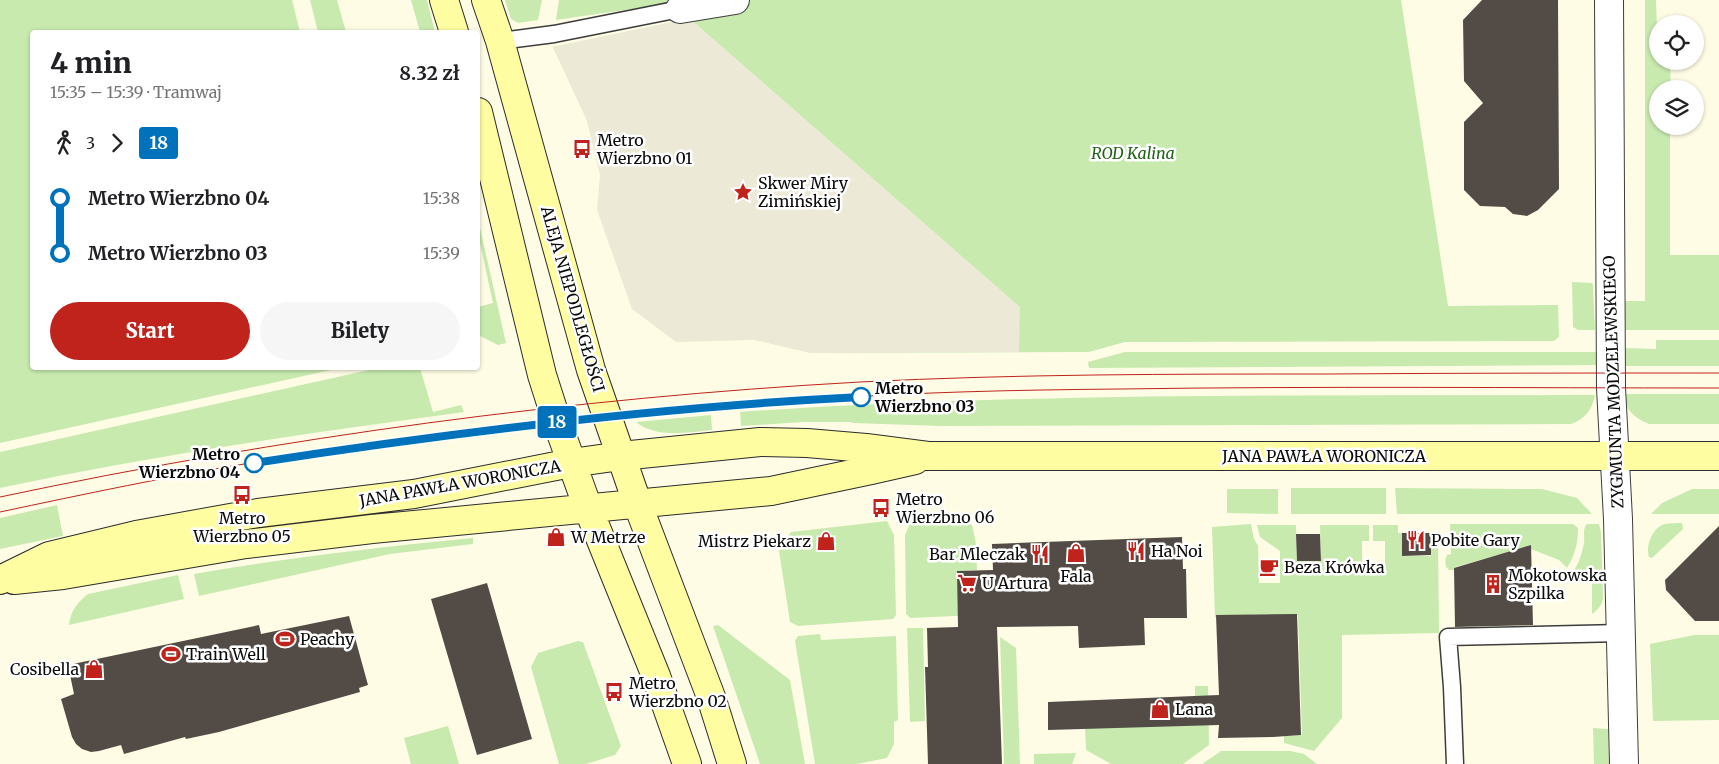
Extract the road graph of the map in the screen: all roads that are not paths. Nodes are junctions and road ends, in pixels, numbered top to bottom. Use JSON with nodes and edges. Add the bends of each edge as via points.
{"nodes":[{"id":1,"x":444,"y":0,"type":"edge"},
{"id":2,"x":486,"y":0,"type":"edge"},
{"id":3,"x":735,"y":0,"type":"edge"},
{"id":4,"x":1609,"y":0,"type":"edge"},
{"id":5,"x":680,"y":9,"type":"joint"},
{"id":6,"x":453,"y":30,"type":"edge"},
{"id":7,"x":500,"y":42,"type":"junction"},
{"id":8,"x":480,"y":120,"type":"edge"},
{"id":9,"x":621,"y":456,"type":"junction"},
{"id":10,"x":928,"y":456,"type":"junction"},
{"id":11,"x":1613,"y":456,"type":"junction"},
{"id":12,"x":1719,"y":456,"type":"edge"},
{"id":13,"x":571,"y":463,"type":"junction"},
{"id":14,"x":638,"y":505,"type":"junction"},
{"id":15,"x":588,"y":508,"type":"junction"},
{"id":16,"x":0,"y":581,"type":"edge"},
{"id":17,"x":1621,"y":633,"type":"junction"},
{"id":18,"x":687,"y":764,"type":"edge"},
{"id":19,"x":732,"y":764,"type":"edge"},
{"id":20,"x":1455,"y":764,"type":"edge"},
{"id":21,"x":1624,"y":764,"type":"edge"}],
"edges":[{"from":1,"to":6,"type":"street"},
{"from":2,"to":7,"type":"street","name":"ALEJA NIEPODLEGŁOŚCI"},
{"from":3,"to":5,"type":"street"},
{"from":4,"to":11,"type":"street","name":"ZYGMUNTA MODZELEWSKIEGO","via":[[1609,297]]},
{"from":5,"to":7,"type":"lane"},
{"from":7,"to":9,"type":"street","name":"ALEJA NIEPODLEGŁOŚCI","via":[[591,370]]},
{"from":8,"to":13,"type":"street","via":[[542,375]]},
{"from":9,"to":10,"type":"street","name":"JANA PAWŁA WORONICZA","via":[[760,442],[837,445]]},
{"from":9,"to":13,"type":"street","name":"JANA PAWŁA WORONICZA"},
{"from":9,"to":14,"type":"street","name":"ALEJA NIEPODLEGŁOŚCI"},
{"from":10,"to":11,"type":"street","name":"JANA PAWŁA WORONICZA"},
{"from":10,"to":14,"type":"street","name":"JANA PAWŁA WORONICZA","via":[[772,491]]},
{"from":11,"to":12,"type":"street","name":"JANA PAWŁA WORONICZA"},
{"from":11,"to":17,"type":"street","name":"ZYGMUNTA MODZELEWSKIEGO"},
{"from":13,"to":15,"type":"street"},
{"from":13,"to":16,"type":"street","name":"JANA PAWŁA WORONICZA","via":[[414,494],[258,513],[136,535],[49,556]]},
{"from":14,"to":15,"type":"street","name":"JANA PAWŁA WORONICZA"},
{"from":14,"to":19,"type":"street","name":"ALEJA NIEPODLEGŁOŚCI","via":[[711,696]]},
{"from":15,"to":16,"type":"street","name":"JANA PAWŁA WORONICZA","via":[[246,544],[62,575]]},
{"from":15,"to":18,"type":"street","via":[[656,676]]},
{"from":17,"to":20,"type":"lane","via":[[1448,637]]},
{"from":17,"to":21,"type":"street","name":"ZYGMUNTA MODZELEWSKIEGO"}]}
